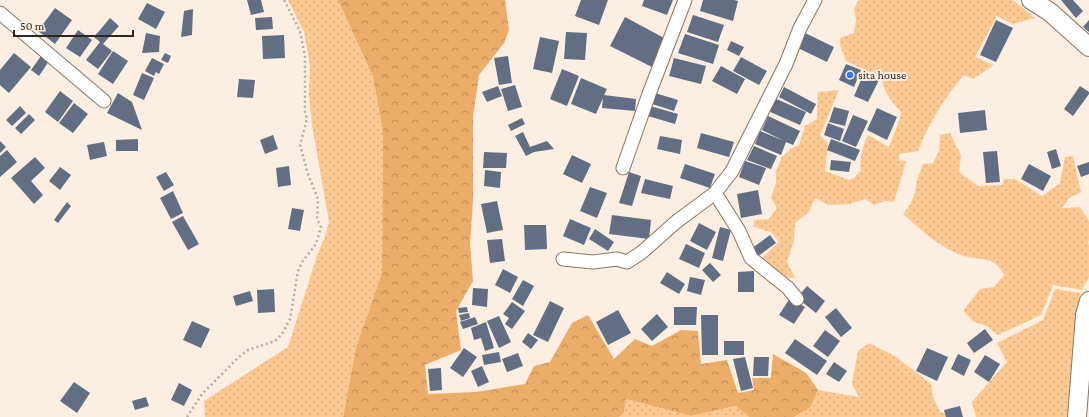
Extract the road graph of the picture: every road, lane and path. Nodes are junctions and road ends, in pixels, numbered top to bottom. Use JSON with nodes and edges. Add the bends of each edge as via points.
{"nodes":[{"id":1,"x":284,"y":0,"type":"edge"},
{"id":2,"x":685,"y":0,"type":"edge"},
{"id":3,"x":815,"y":0,"type":"edge"},
{"id":4,"x":1031,"y":0,"type":"edge"},
{"id":5,"x":1048,"y":6,"type":"edge"},
{"id":6,"x":0,"y":13,"type":"edge"},
{"id":7,"x":1089,"y":47,"type":"edge"},
{"id":8,"x":104,"y":100,"type":"dead end"},
{"id":9,"x":623,"y":168,"type":"dead end"},
{"id":10,"x":715,"y":193,"type":"junction"},
{"id":11,"x":563,"y":259,"type":"dead end"},
{"id":12,"x":797,"y":299,"type":"dead end"},
{"id":13,"x":1089,"y":301,"type":"edge"},
{"id":14,"x":187,"y":417,"type":"edge"},
{"id":15,"x":1077,"y":417,"type":"edge"}],
"edges":[{"from":1,"to":14,"type":"path","via":[[300,31],[305,57],[307,119],[300,145],[318,199],[317,219],[321,227],[316,244],[298,271],[290,319],[282,334],[275,341],[248,350],[239,357],[202,394]]},
{"from":2,"to":9,"type":"street"},
{"from":3,"to":10,"type":"street","via":[[732,171]]},
{"from":4,"to":5,"type":"main road"},
{"from":5,"to":7,"type":"main road"},
{"from":6,"to":8,"type":"street"},
{"from":10,"to":11,"type":"street","via":[[627,262],[617,259],[593,262]]},
{"from":10,"to":12,"type":"street","via":[[739,231],[751,258],[788,288]]},
{"from":13,"to":15,"type":"main road","via":[[1085,315]]}]}
